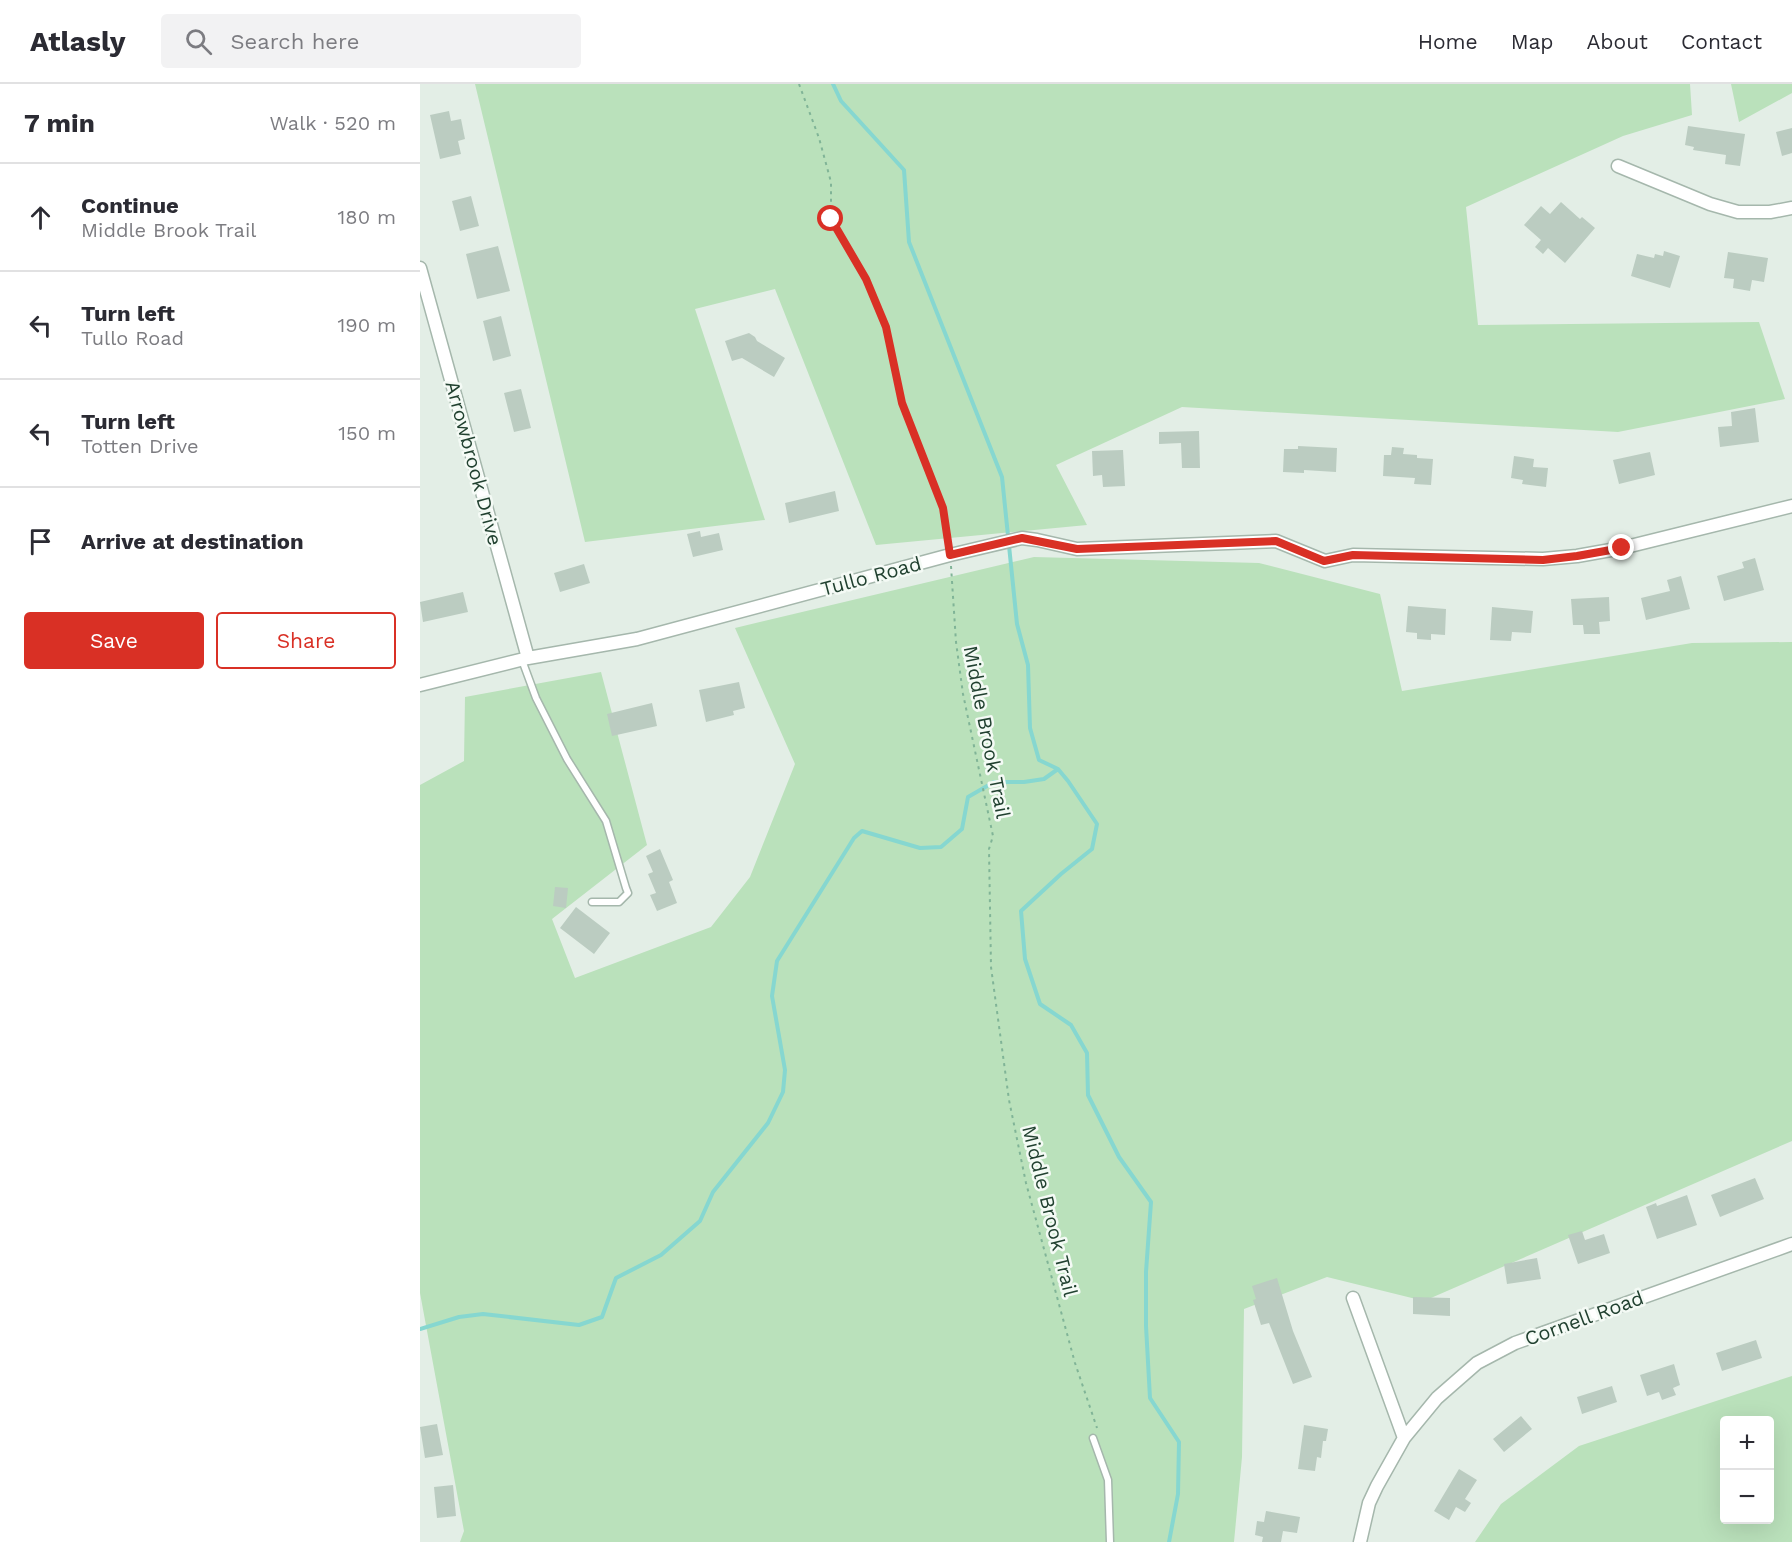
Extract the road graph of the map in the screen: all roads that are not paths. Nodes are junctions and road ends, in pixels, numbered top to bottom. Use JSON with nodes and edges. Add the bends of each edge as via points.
{"nodes":[{"id":1,"x":1618,"y":166,"type":"dead end"},
{"id":2,"x":1792,"y":208,"type":"edge"},
{"id":3,"x":420,"y":268,"type":"edge"},
{"id":4,"x":1792,"y":506,"type":"edge"},
{"id":5,"x":525,"y":659,"type":"junction"},
{"id":6,"x":420,"y":685,"type":"edge"},
{"id":7,"x":592,"y":902,"type":"dead end"},
{"id":8,"x":1792,"y":1244,"type":"edge"},
{"id":9,"x":1353,"y":1298,"type":"dead end"},
{"id":10,"x":1096,"y":1437,"type":"road end"},
{"id":11,"x":1404,"y":1438,"type":"junction"},
{"id":12,"x":1110,"y":1542,"type":"edge"},
{"id":13,"x":1360,"y":1542,"type":"edge"}],
"edges":[{"from":1,"to":2,"type":"street","via":[[1738,212]]},
{"from":3,"to":5,"type":"street","name":"Arrowbrook Drive"},
{"from":4,"to":5,"type":"street","name":"Tullo Road","via":[[1622,548],[1543,560],[1353,555],[1324,561],[1276,541],[1077,549],[1022,538],[637,639]]},
{"from":5,"to":6,"type":"street","name":"Tullo Road"},
{"from":5,"to":7,"type":"lane","via":[[536,698],[567,759],[606,821],[628,893],[619,902]]},
{"from":8,"to":11,"type":"street","name":"Cornell Road","via":[[1515,1342],[1477,1363],[1437,1398]]},
{"from":9,"to":11,"type":"street"},
{"from":10,"to":12,"type":"lane","via":[[1108,1480]]},
{"from":11,"to":13,"type":"street","name":"Cornell Road","via":[[1373,1494]]}]}
